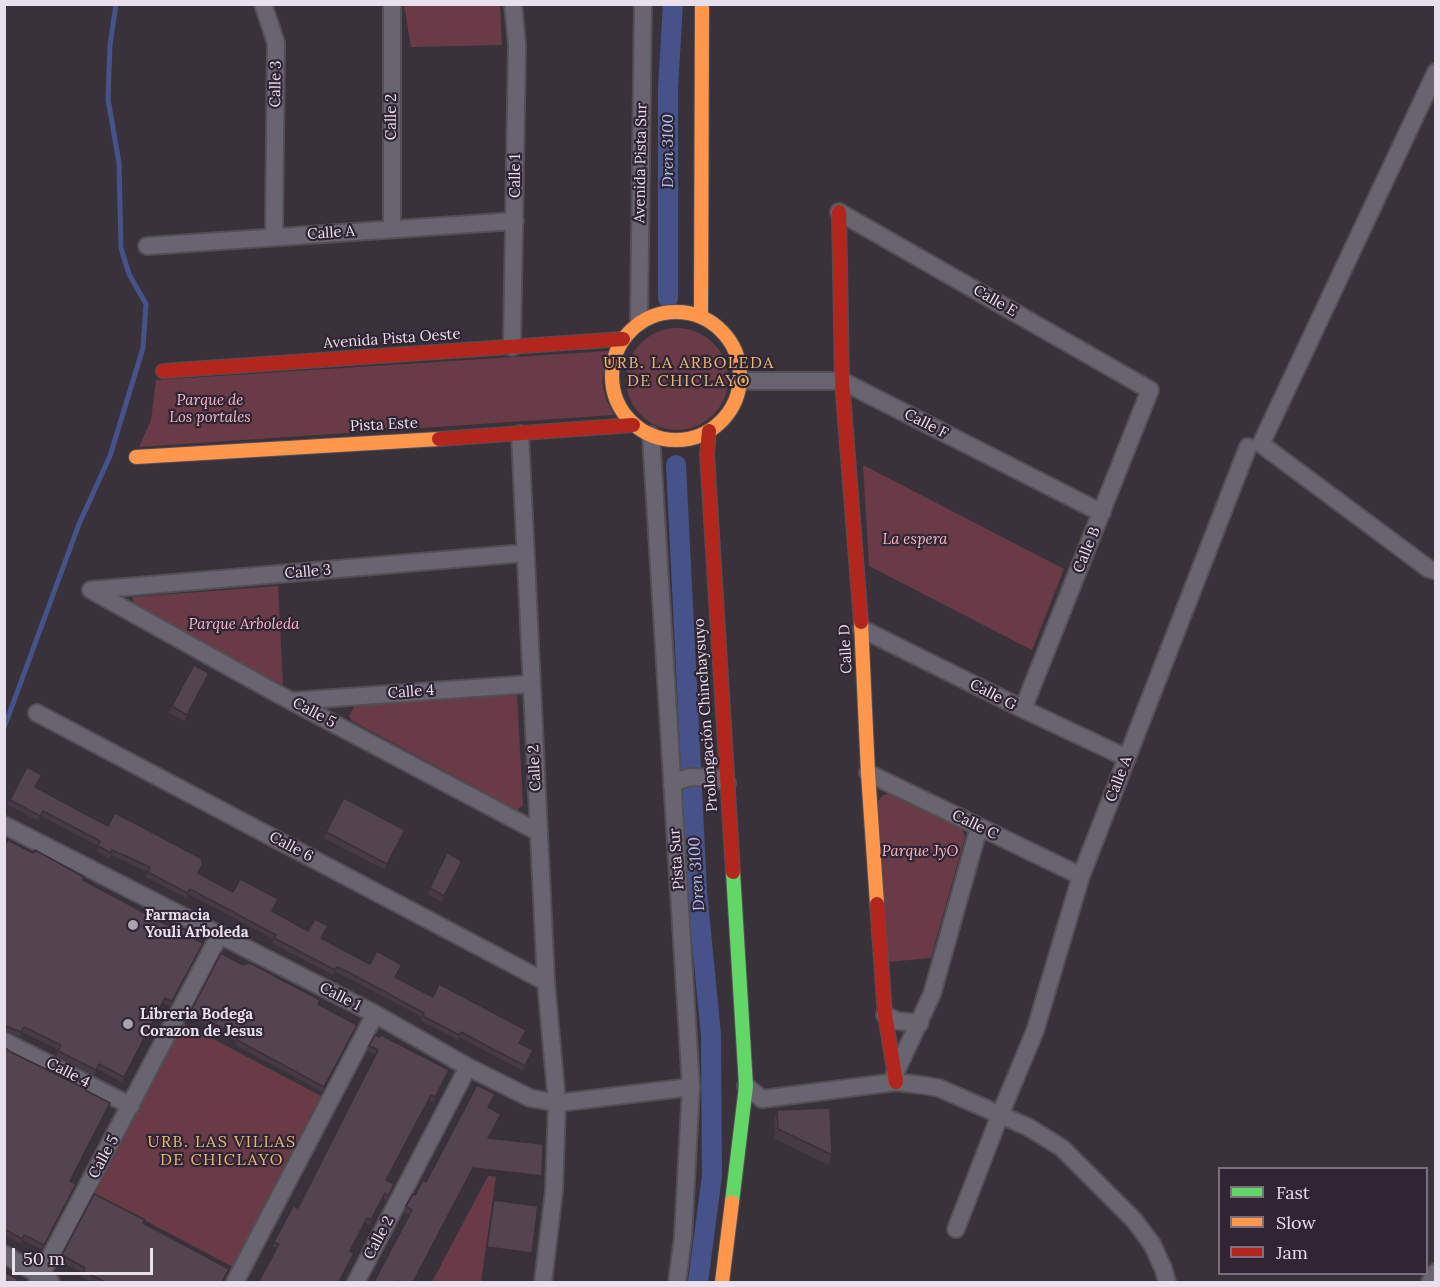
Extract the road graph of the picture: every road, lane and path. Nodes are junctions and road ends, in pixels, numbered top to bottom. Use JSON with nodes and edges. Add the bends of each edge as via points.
{"nodes":[{"id":1,"x":263,"y":4,"type":"edge"},
{"id":2,"x":392,"y":4,"type":"edge"},
{"id":3,"x":513,"y":4,"type":"edge"},
{"id":4,"x":643,"y":4,"type":"edge"},
{"id":5,"x":702,"y":4,"type":"edge"},
{"id":6,"x":1436,"y":72,"type":"edge"},
{"id":7,"x":839,"y":212,"type":"joint"},
{"id":8,"x":515,"y":221,"type":"junction"},
{"id":9,"x":392,"y":229,"type":"junction"},
{"id":10,"x":274,"y":237,"type":"junction"},
{"id":11,"x":147,"y":246,"type":"dead end"},
{"id":12,"x":701,"y":316,"type":"junction"},
{"id":13,"x":639,"y":322,"type":"junction"},
{"id":14,"x":623,"y":339,"type":"junction"},
{"id":15,"x":512,"y":347,"type":"junction"},
{"id":16,"x":163,"y":371,"type":"dead end"},
{"id":17,"x":740,"y":381,"type":"junction"},
{"id":18,"x":842,"y":381,"type":"junction"},
{"id":19,"x":1150,"y":390,"type":"joint"},
{"id":20,"x":633,"y":425,"type":"junction"},
{"id":21,"x":709,"y":431,"type":"junction"},
{"id":22,"x":520,"y":434,"type":"junction"},
{"id":23,"x":651,"y":435,"type":"junction"},
{"id":24,"x":1248,"y":447,"type":"dead end"},
{"id":25,"x":136,"y":457,"type":"dead end"},
{"id":26,"x":1102,"y":513,"type":"junction"},
{"id":27,"x":525,"y":553,"type":"junction"},
{"id":28,"x":1436,"y":571,"type":"edge"},
{"id":29,"x":91,"y":590,"type":"joint"},
{"id":30,"x":862,"y":629,"type":"junction"},
{"id":31,"x":531,"y":684,"type":"junction"},
{"id":32,"x":291,"y":701,"type":"junction"},
{"id":33,"x":1023,"y":710,"type":"junction"},
{"id":34,"x":37,"y":712,"type":"dead end"},
{"id":35,"x":1127,"y":758,"type":"junction"},
{"id":36,"x":868,"y":773,"type":"junction"},
{"id":37,"x":722,"y":781,"type":"junction"},
{"id":38,"x":676,"y":783,"type":"junction"},
{"id":39,"x":4,"y":825,"type":"edge"},
{"id":40,"x":979,"y":827,"type":"junction"},
{"id":41,"x":538,"y":832,"type":"junction"},
{"id":42,"x":1082,"y":876,"type":"junction"},
{"id":43,"x":220,"y":934,"type":"junction"},
{"id":44,"x":546,"y":982,"type":"junction"},
{"id":45,"x":375,"y":1014,"type":"junction"},
{"id":46,"x":885,"y":1015,"type":"junction"},
{"id":47,"x":920,"y":1023,"type":"junction"},
{"id":48,"x":4,"y":1041,"type":"edge"},
{"id":49,"x":468,"y":1067,"type":"junction"},
{"id":50,"x":895,"y":1079,"type":"junction"},
{"id":51,"x":746,"y":1086,"type":"junction"},
{"id":52,"x":691,"y":1087,"type":"junction"},
{"id":53,"x":557,"y":1102,"type":"junction"},
{"id":54,"x":131,"y":1106,"type":"junction"},
{"id":55,"x":1000,"y":1114,"type":"junction"},
{"id":56,"x":956,"y":1230,"type":"dead end"},
{"id":57,"x":4,"y":1254,"type":"edge"},
{"id":58,"x":1436,"y":1272,"type":"edge"},
{"id":59,"x":43,"y":1281,"type":"edge"},
{"id":60,"x":235,"y":1282,"type":"edge"},
{"id":61,"x":356,"y":1282,"type":"edge"},
{"id":62,"x":543,"y":1282,"type":"edge"},
{"id":63,"x":677,"y":1282,"type":"edge"},
{"id":64,"x":722,"y":1282,"type":"edge"},
{"id":65,"x":1167,"y":1282,"type":"edge"},
{"id":66,"x":1430,"y":1282,"type":"edge"}],
"edges":[{"from":1,"to":10,"type":"street","name":"Calle 3","via":[[276,43]]},
{"from":2,"to":9,"type":"street","name":"Calle 2"},
{"from":3,"to":8,"type":"street","name":"Calle 1","via":[[517,45]]},
{"from":4,"to":13,"type":"street","name":"Avenida Pista Sur"},
{"from":5,"to":12,"type":"street"},
{"from":6,"to":28,"type":"street","via":[[1261,444]]},
{"from":7,"to":18,"type":"street","name":"Calle D"},
{"from":7,"to":19,"type":"street","name":"Calle E"},
{"from":8,"to":9,"type":"street","name":"Calle A"},
{"from":8,"to":15,"type":"street","name":"Calle 1"},
{"from":9,"to":10,"type":"street","name":"Calle A"},
{"from":10,"to":11,"type":"street","name":"Calle A"},
{"from":12,"to":13,"type":"street","via":[[680,311],[659,313]]},
{"from":12,"to":17,"type":"street","via":[[731,342],[739,361]]},
{"from":13,"to":14,"type":"street"},
{"from":14,"to":15,"type":"street","name":"Avenida Pista Oeste"},
{"from":14,"to":20,"type":"street","via":[[611,374],[617,402]]},
{"from":15,"to":16,"type":"street","name":"Avenida Pista Oeste"},
{"from":17,"to":18,"type":"street","name":"Calle F"},
{"from":17,"to":21,"type":"street","via":[[725,418]]},
{"from":18,"to":26,"type":"street","name":"Calle F"},
{"from":18,"to":30,"type":"street","name":"Calle D"},
{"from":19,"to":26,"type":"street","name":"Calle B"},
{"from":20,"to":22,"type":"street","name":"Pista Este"},
{"from":20,"to":23,"type":"street"},
{"from":21,"to":23,"type":"street","via":[[690,439],[670,440]]},
{"from":21,"to":37,"type":"street","name":"Prolongación Chinchaysuyo"},
{"from":22,"to":25,"type":"street","name":"Pista Este"},
{"from":22,"to":27,"type":"street","name":"Calle 2"},
{"from":23,"to":38,"type":"street","name":"Pista Sur"},
{"from":24,"to":35,"type":"street","name":"Calle A"},
{"from":26,"to":33,"type":"street","name":"Calle B"},
{"from":27,"to":29,"type":"street","name":"Calle 3"},
{"from":27,"to":31,"type":"street","name":"Calle 2"},
{"from":29,"to":32,"type":"street","name":"Calle 5"},
{"from":30,"to":33,"type":"street","name":"Calle G"},
{"from":30,"to":36,"type":"street","name":"Calle D"},
{"from":31,"to":32,"type":"street","name":"Calle 4"},
{"from":31,"to":41,"type":"street","name":"Calle 2"},
{"from":32,"to":41,"type":"street","name":"Calle 5"},
{"from":33,"to":35,"type":"street","name":"Calle G"},
{"from":34,"to":44,"type":"street","name":"Calle 6"},
{"from":35,"to":42,"type":"street","name":"Calle A"},
{"from":36,"to":40,"type":"street","name":"Calle C"},
{"from":36,"to":46,"type":"street","name":"Calle D"},
{"from":37,"to":38,"type":"street","via":[[691,777]]},
{"from":37,"to":51,"type":"street","name":"Prolongación Chinchaysuyo"},
{"from":38,"to":52,"type":"street","name":"Pista Sur"},
{"from":39,"to":43,"type":"street","name":"Calle 1"},
{"from":40,"to":42,"type":"street","name":"Calle C"},
{"from":40,"to":47,"type":"street"},
{"from":41,"to":44,"type":"street","name":"Calle 2"},
{"from":42,"to":55,"type":"street","name":"Calle A","via":[[1035,1031]]},
{"from":43,"to":45,"type":"street","name":"Calle 1"},
{"from":43,"to":54,"type":"street","name":"Calle 5"},
{"from":44,"to":53,"type":"street","name":"Calle 2"},
{"from":45,"to":49,"type":"street","name":"Calle 1"},
{"from":45,"to":60,"type":"street"},
{"from":46,"to":47,"type":"street","via":[[897,1021]]},
{"from":46,"to":50,"type":"street","name":"Calle D"},
{"from":47,"to":50,"type":"street"},
{"from":48,"to":54,"type":"street","name":"Calle 4"},
{"from":49,"to":53,"type":"street","name":"Calle 1","via":[[530,1098]]},
{"from":49,"to":61,"type":"street","name":"Calle 2"},
{"from":50,"to":51,"type":"street","via":[[762,1099]]},
{"from":50,"to":55,"type":"street","via":[[939,1088]]},
{"from":51,"to":64,"type":"street","name":"Prolongación Chinchaysuyo"},
{"from":52,"to":53,"type":"street","name":"Calle 1"},
{"from":52,"to":63,"type":"street","name":"Pista Sur"},
{"from":53,"to":62,"type":"street","name":"Calle 2","via":[[554,1191]]},
{"from":54,"to":59,"type":"street","name":"Calle 5"},
{"from":55,"to":56,"type":"street","name":"Calle A"},
{"from":55,"to":65,"type":"street","via":[[1062,1148],[1099,1182],[1152,1244]]},
{"from":57,"to":59,"type":"street"},
{"from":58,"to":66,"type":"street"}]}
